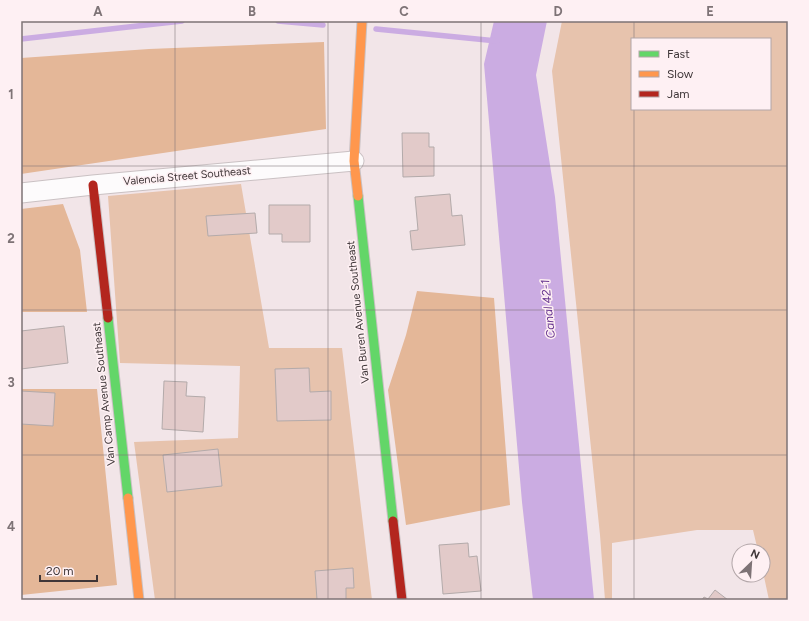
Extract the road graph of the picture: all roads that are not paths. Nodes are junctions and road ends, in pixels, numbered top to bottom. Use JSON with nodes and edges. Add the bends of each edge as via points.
{"nodes":[{"id":1,"x":362,"y":21,"type":"edge"},
{"id":2,"x":354,"y":161,"type":"junction"},
{"id":3,"x":93,"y":185,"type":"junction"},
{"id":4,"x":21,"y":194,"type":"edge"},
{"id":5,"x":139,"y":600,"type":"edge"},
{"id":6,"x":402,"y":600,"type":"edge"}],
"edges":[{"from":1,"to":2,"type":"street","name":"Van Buren Avenue Southeast"},
{"from":2,"to":3,"type":"street","name":"Valencia Street Southeast"},
{"from":2,"to":6,"type":"street","name":"Van Buren Avenue Southeast"},
{"from":3,"to":4,"type":"street","name":"Valencia Street Southeast"},
{"from":3,"to":5,"type":"street","name":"Van Camp Avenue Southeast"}]}
